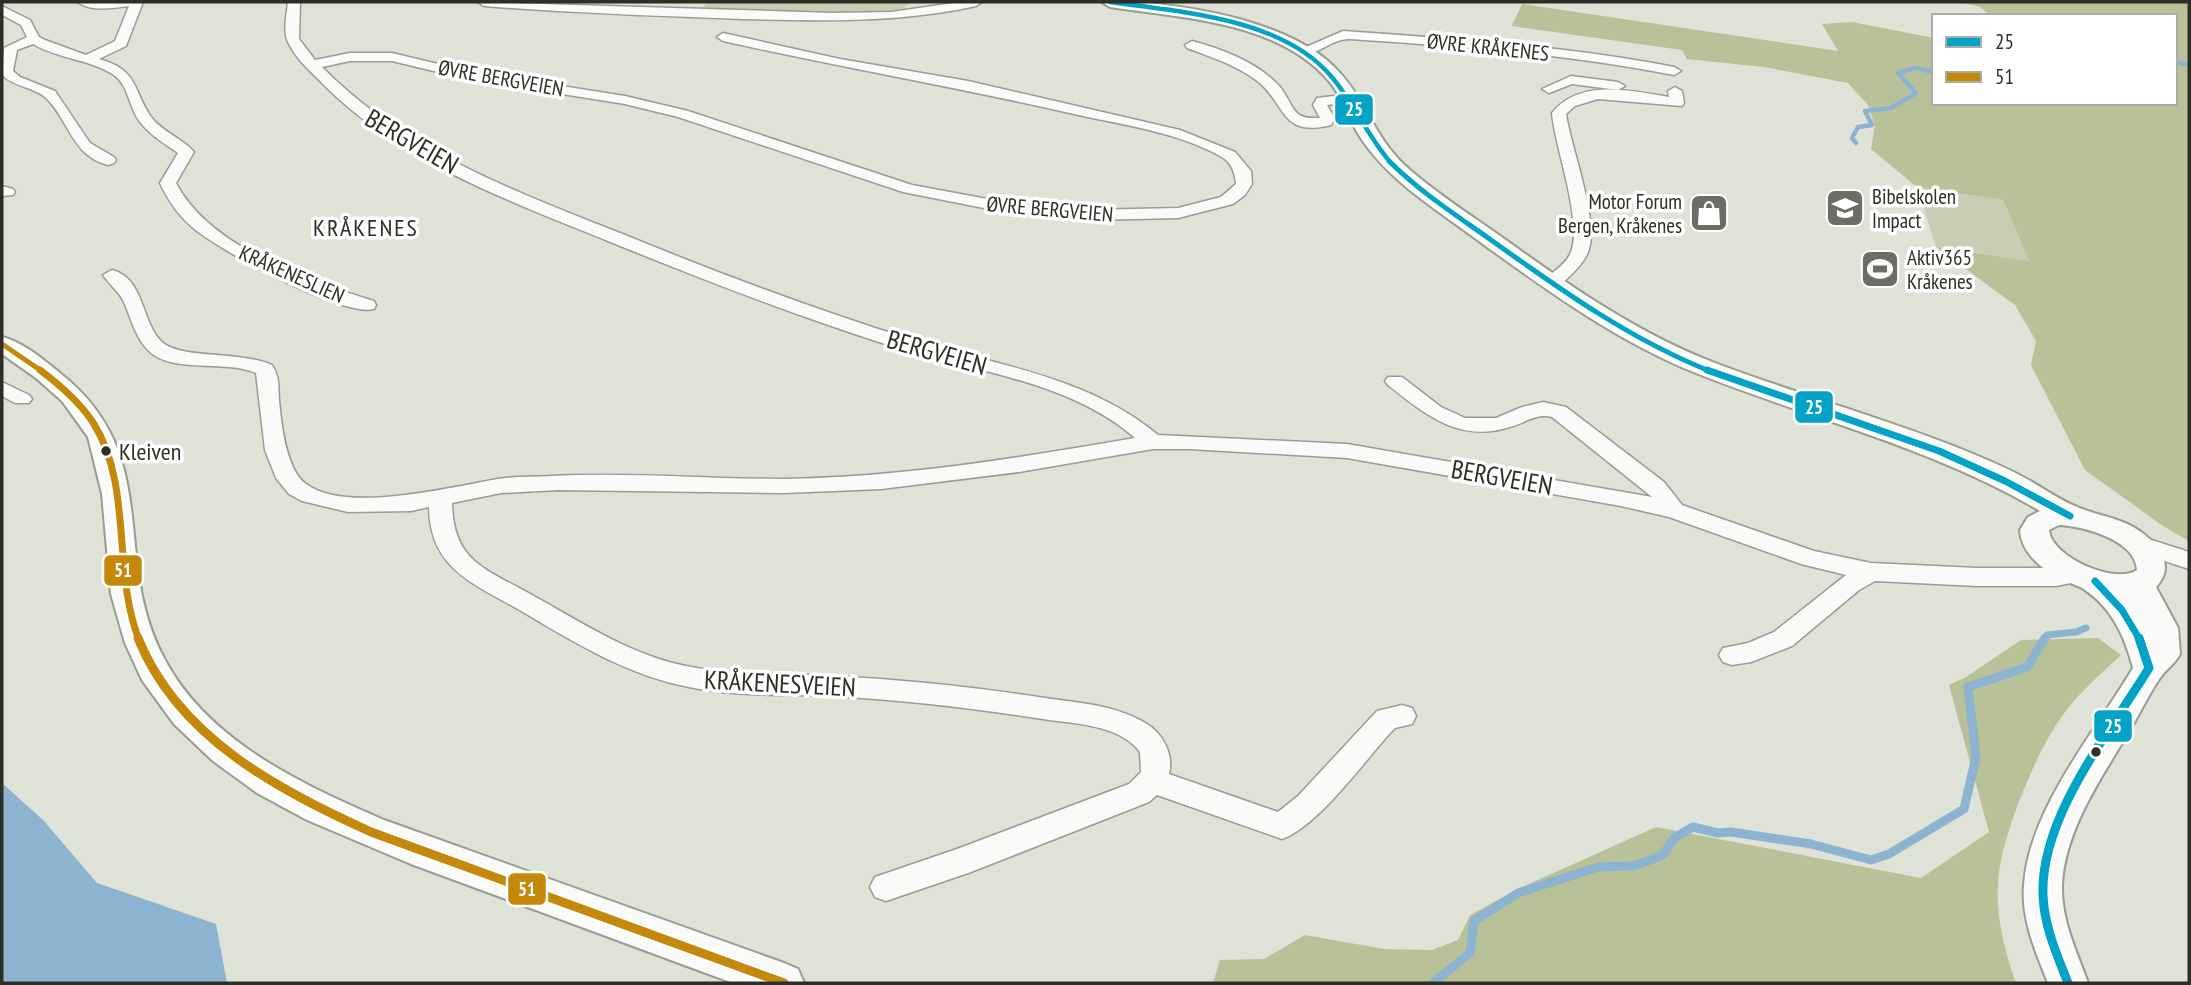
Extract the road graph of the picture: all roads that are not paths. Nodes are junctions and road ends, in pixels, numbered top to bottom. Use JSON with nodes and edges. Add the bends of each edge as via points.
{"nodes":[{"id":1,"x":83,"y":2,"type":"edge"},
{"id":2,"x":136,"y":2,"type":"edge"},
{"id":3,"x":294,"y":2,"type":"edge"},
{"id":4,"x":484,"y":2,"type":"edge"},
{"id":5,"x":976,"y":2,"type":"edge"},
{"id":6,"x":1110,"y":2,"type":"edge"},
{"id":7,"x":925,"y":6,"type":"edge"},
{"id":8,"x":2,"y":10,"type":"edge"},
{"id":9,"x":723,"y":37,"type":"dead end"},
{"id":10,"x":34,"y":39,"type":"junction"},
{"id":11,"x":1192,"y":45,"type":"dead end"},
{"id":12,"x":1304,"y":51,"type":"junction"},
{"id":13,"x":89,"y":59,"type":"junction"},
{"id":14,"x":312,"y":65,"type":"junction"},
{"id":15,"x":1674,"y":71,"type":"dead end"},
{"id":16,"x":1549,"y":89,"type":"dead end"},
{"id":17,"x":1675,"y":91,"type":"junction"},
{"id":18,"x":1695,"y":94,"type":"dead end"},
{"id":19,"x":1350,"y":98,"type":"junction"},
{"id":20,"x":108,"y":160,"type":"dead end"},
{"id":21,"x":112,"y":275,"type":"dead end"},
{"id":22,"x":1551,"y":282,"type":"junction"},
{"id":23,"x":368,"y":305,"type":"dead end"},
{"id":24,"x":2,"y":344,"type":"edge"},
{"id":25,"x":1395,"y":381,"type":"dead end"},
{"id":26,"x":2,"y":388,"type":"edge"},
{"id":27,"x":22,"y":399,"type":"dead end"},
{"id":28,"x":1153,"y":442,"type":"junction"},
{"id":29,"x":1932,"y":449,"type":"junction"},
{"id":30,"x":440,"y":498,"type":"junction"},
{"id":31,"x":1674,"y":510,"type":"junction"},
{"id":32,"x":2070,"y":516,"type":"junction"},
{"id":33,"x":2040,"y":520,"type":"junction"},
{"id":34,"x":2189,"y":561,"type":"edge"},
{"id":35,"x":2142,"y":563,"type":"junction"},
{"id":36,"x":2043,"y":564,"type":"junction"},
{"id":37,"x":2189,"y":569,"type":"edge"},
{"id":38,"x":1871,"y":572,"type":"junction"},
{"id":39,"x":2086,"y":578,"type":"junction"},
{"id":40,"x":1732,"y":655,"type":"dead end"},
{"id":41,"x":2149,"y":668,"type":"junction"},
{"id":42,"x":1402,"y":716,"type":"dead end"},
{"id":43,"x":1153,"y":782,"type":"junction"},
{"id":44,"x":886,"y":887,"type":"dead end"},
{"id":45,"x":784,"y":983,"type":"edge"},
{"id":46,"x":2068,"y":983,"type":"edge"}],
"edges":[{"from":1,"to":2,"type":"street"},
{"from":2,"to":13,"type":"street","via":[[121,43]]},
{"from":3,"to":14,"type":"street","name":"BERGVEIEN","via":[[293,39]]},
{"from":4,"to":7,"type":"street","via":[[812,17],[863,16]]},
{"from":5,"to":7,"type":"street"},
{"from":6,"to":12,"type":"main road","via":[[1248,29]]},
{"from":8,"to":10,"type":"street","name":"KRÅKENESLIEN","via":[[26,23]]},
{"from":9,"to":14,"type":"street","name":"ØVRE BERGVEIEN","via":[[968,85],[1175,133],[1230,155],[1243,170],[1244,184],[1227,201],[1178,213],[1089,215],[1009,208],[909,189],[683,114],[625,100],[467,75],[392,57],[350,57]]},
{"from":10,"to":13,"type":"street","name":"KRÅKENESLIEN"},
{"from":10,"to":20,"type":"street","via":[[11,48],[6,72],[50,94],[85,146]]},
{"from":11,"to":19,"type":"street","via":[[1269,81],[1286,101],[1291,116],[1301,122],[1326,122],[1322,101]]},
{"from":12,"to":15,"type":"street","name":"ØVRE KRÅKENES","via":[[1343,34],[1617,60]]},
{"from":12,"to":19,"type":"main road","via":[[1330,70]]},
{"from":13,"to":23,"type":"street","name":"KRÅKENESLIEN","via":[[125,77],[145,119],[186,152],[169,183],[179,204],[195,220],[259,263],[333,296]]},
{"from":14,"to":28,"type":"street","name":"BERGVEIEN","via":[[337,93],[386,130],[544,209],[841,323],[1061,389],[1125,418]]},
{"from":16,"to":17,"type":"street","name":"ØVRE KRÅKENES","via":[[1571,80],[1587,80]]},
{"from":17,"to":18,"type":"street","name":"ØVRE KRÅKENES"},
{"from":17,"to":22,"type":"street","via":[[1677,103],[1594,96],[1573,100],[1559,113],[1582,244],[1559,278]]},
{"from":19,"to":22,"type":"main road","via":[[1388,161]]},
{"from":21,"to":30,"type":"street","via":[[131,298],[159,350],[246,362],[265,369],[270,379],[276,450],[287,478],[297,489],[330,502],[358,505]]},
{"from":22,"to":29,"type":"main road","via":[[1614,325],[1670,352]]},
{"from":24,"to":45,"type":"main road","via":[[67,391],[100,435],[116,497],[126,593],[142,645],[184,712],[230,754],[300,797],[375,832]]},
{"from":25,"to":31,"type":"street","name":"BERGVEIEN","via":[[1456,423],[1481,427],[1503,423],[1532,409],[1559,412],[1656,487]]},
{"from":26,"to":27,"type":"street"},
{"from":28,"to":30,"type":"street","via":[[1019,466],[881,482],[796,486],[558,482],[501,486]]},
{"from":28,"to":31,"type":"street","name":"BERGVEIEN","via":[[1348,451]]},
{"from":29,"to":32,"type":"main road","via":[[2033,491]]},
{"from":29,"to":33,"type":"main road","via":[[1984,477]]},
{"from":30,"to":43,"type":"street","name":"KRÅKENESVEIEN","via":[[445,542],[457,560],[596,642],[653,668],[711,681],[909,692],[1087,715],[1126,726],[1145,738],[1156,759]]},
{"from":31,"to":38,"type":"street","name":"BERGVEIEN","via":[[1783,550]]},
{"from":32,"to":33,"type":"main road"},
{"from":32,"to":35,"type":"main road","via":[[2105,525]]},
{"from":33,"to":36,"type":"main road","via":[[2034,535]]},
{"from":34,"to":35,"type":"street"},
{"from":35,"to":37,"type":"street"},
{"from":35,"to":39,"type":"main road","via":[[2112,585]]},
{"from":35,"to":41,"type":"main road","via":[[2165,643],[2164,654]]},
{"from":36,"to":38,"type":"street","name":"BERGVEIEN","via":[[1977,577]]},
{"from":36,"to":39,"type":"main road"},
{"from":38,"to":40,"type":"street","via":[[1783,639]]},
{"from":39,"to":41,"type":"main road","via":[[2111,594],[2134,622]]},
{"from":41,"to":46,"type":"main road","via":[[2052,838],[2043,886],[2049,936]]},
{"from":42,"to":43,"type":"street","via":[[1380,725],[1282,826]]},
{"from":43,"to":44,"type":"street","via":[[1121,801]]}]}
